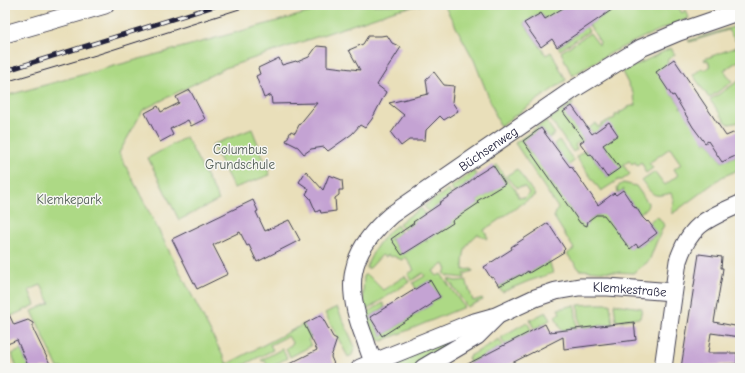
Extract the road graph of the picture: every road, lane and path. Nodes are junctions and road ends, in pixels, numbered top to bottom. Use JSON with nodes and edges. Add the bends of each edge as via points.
{"nodes":[{"id":1,"x":105,"y":5,"type":"edge"},
{"id":2,"x":740,"y":11,"type":"edge"},
{"id":3,"x":5,"y":34,"type":"edge"},
{"id":4,"x":740,"y":204,"type":"edge"},
{"id":5,"x":673,"y":292,"type":"junction"},
{"id":6,"x":496,"y":316,"type":"junction"},
{"id":7,"x":370,"y":366,"type":"edge"},
{"id":8,"x":423,"y":368,"type":"edge"},
{"id":9,"x":663,"y":368,"type":"edge"}],
"edges":[{"from":1,"to":3,"type":"street"},
{"from":2,"to":7,"type":"street","name":"Büchsenweg","via":[[641,48],[594,76],[391,215],[377,228],[357,256],[352,283],[352,299]]},
{"from":4,"to":5,"type":"street","name":"Klemkestraße","via":[[702,222],[690,235],[682,247]]},
{"from":5,"to":6,"type":"street","name":"Klemkestraße","via":[[579,287],[535,298]]},
{"from":5,"to":9,"type":"street"},
{"from":6,"to":7,"type":"street","name":"Klemkestraße","via":[[471,323]]},
{"from":6,"to":8,"type":"street","name":"Klemkestraße","via":[[477,336]]}]}
